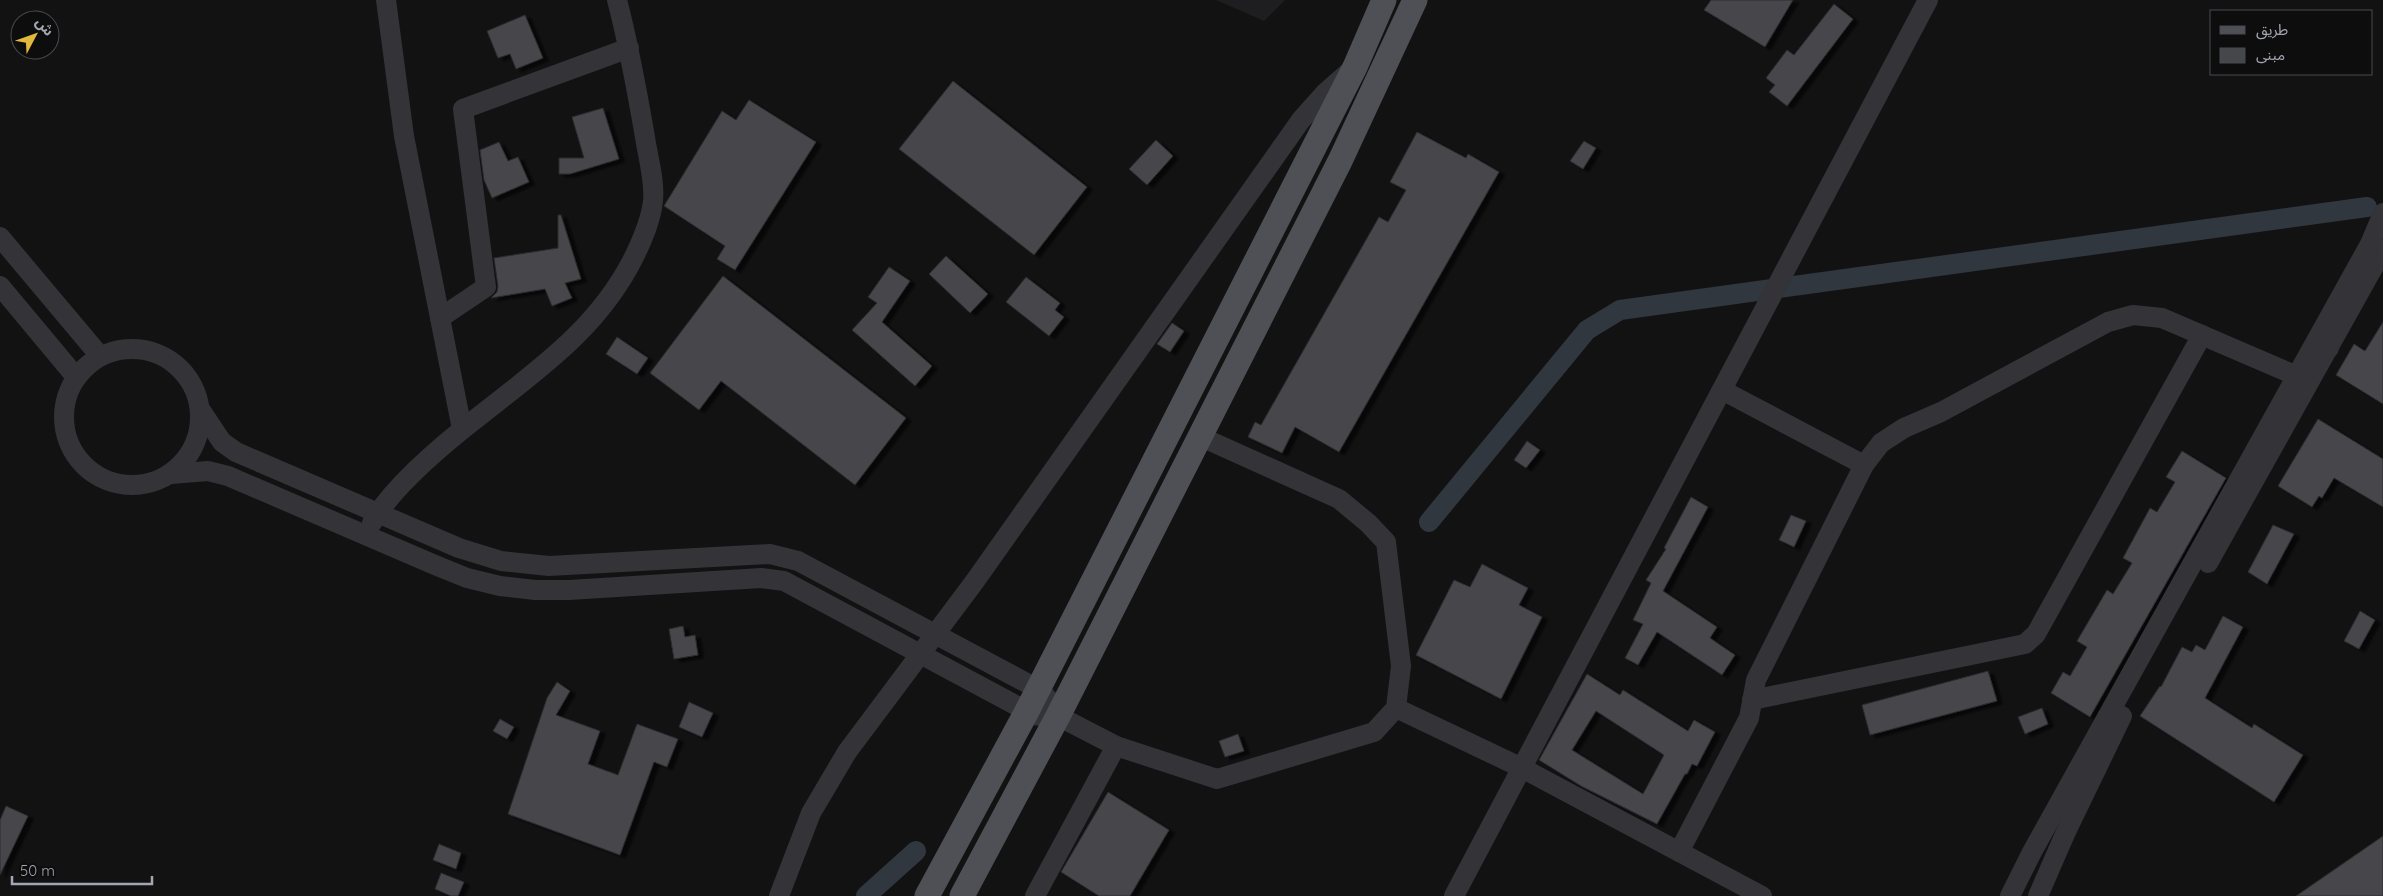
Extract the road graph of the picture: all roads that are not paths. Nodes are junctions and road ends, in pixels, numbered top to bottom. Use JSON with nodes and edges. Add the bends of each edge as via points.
{"nodes":[{"id":1,"x":386,"y":0,"type":"edge"},
{"id":2,"x":617,"y":0,"type":"edge"},
{"id":3,"x":1384,"y":0,"type":"edge"},
{"id":4,"x":1416,"y":0,"type":"edge"},
{"id":5,"x":1928,"y":0,"type":"edge"},
{"id":6,"x":629,"y":48,"type":"junction"},
{"id":7,"x":1355,"y":67,"type":"junction"},
{"id":8,"x":2383,"y":213,"type":"edge"},
{"id":9,"x":0,"y":237,"type":"edge"},
{"id":10,"x":2383,"y":250,"type":"edge"},
{"id":11,"x":0,"y":286,"type":"edge"},
{"id":12,"x":440,"y":318,"type":"junction"},
{"id":13,"x":2202,"y":335,"type":"junction"},
{"id":14,"x":2328,"y":348,"type":"junction"},
{"id":15,"x":100,"y":356,"type":"junction"},
{"id":16,"x":2296,"y":376,"type":"junction"},
{"id":17,"x":76,"y":377,"type":"junction"},
{"id":18,"x":1722,"y":390,"type":"junction"},
{"id":19,"x":200,"y":409,"type":"junction"},
{"id":20,"x":462,"y":429,"type":"junction"},
{"id":21,"x":1199,"y":436,"type":"junction"},
{"id":22,"x":1864,"y":465,"type":"junction"},
{"id":23,"x":171,"y":474,"type":"junction"},
{"id":24,"x":378,"y":512,"type":"junction"},
{"id":25,"x":366,"y":534,"type":"junction"},
{"id":26,"x":936,"y":634,"type":"junction"},
{"id":27,"x":921,"y":654,"type":"junction"},
{"id":28,"x":1033,"y":700,"type":"junction"},
{"id":29,"x":1752,"y":700,"type":"junction"},
{"id":30,"x":1396,"y":708,"type":"junction"},
{"id":31,"x":1058,"y":716,"type":"junction"},
{"id":32,"x":1116,"y":746,"type":"junction"},
{"id":33,"x":1522,"y":768,"type":"junction"},
{"id":34,"x":1679,"y":852,"type":"junction"},
{"id":35,"x":778,"y":896,"type":"edge"},
{"id":36,"x":927,"y":896,"type":"edge"},
{"id":37,"x":962,"y":896,"type":"edge"},
{"id":38,"x":1035,"y":896,"type":"edge"},
{"id":39,"x":1454,"y":896,"type":"edge"},
{"id":40,"x":1762,"y":896,"type":"edge"},
{"id":41,"x":2010,"y":896,"type":"edge"},
{"id":42,"x":2038,"y":896,"type":"edge"}],
"edges":[{"from":1,"to":12,"type":"street","via":[[404,136]]},
{"from":2,"to":6,"type":"street"},
{"from":3,"to":7,"type":"main road"},
{"from":4,"to":21,"type":"main road","via":[[1344,152]]},
{"from":5,"to":18,"type":"street"},
{"from":6,"to":12,"type":"street","via":[[463,109],[486,287]]},
{"from":6,"to":20,"type":"street","via":[[654,188],[650,219],[638,248],[617,288],[582,332]]},
{"from":7,"to":26,"type":"street","via":[[1301,120]]},
{"from":7,"to":28,"type":"main road"},
{"from":8,"to":16,"type":"street","via":[[2370,244]]},
{"from":9,"to":15,"type":"street"},
{"from":10,"to":14,"type":"street"},
{"from":11,"to":17,"type":"street"},
{"from":12,"to":20,"type":"street"},
{"from":13,"to":16,"type":"street"},
{"from":13,"to":22,"type":"street","via":[[2162,318],[2133,315],[2108,322],[1941,412],[1904,428],[1881,443]]},
{"from":13,"to":29,"type":"street","via":[[2036,634],[2025,644]]},
{"from":14,"to":16,"type":"street"},
{"from":14,"to":42,"type":"street","via":[[2233,520],[2143,672]]},
{"from":15,"to":17,"type":"street"},
{"from":15,"to":19,"type":"street","via":[[118,350],[156,352],[186,374],[196,391]]},
{"from":16,"to":41,"type":"street"},
{"from":17,"to":23,"type":"street","via":[[67,396],[64,417],[67,438],[77,457],[92,472],[110,482],[131,486],[152,483]]},
{"from":18,"to":22,"type":"street"},
{"from":18,"to":33,"type":"street"},
{"from":19,"to":23,"type":"street","via":[[199,434],[189,456]]},
{"from":19,"to":24,"type":"street","via":[[222,442],[236,452]]},
{"from":20,"to":24,"type":"street","via":[[396,490]]},
{"from":21,"to":30,"type":"street","via":[[1339,498],[1386,542],[1401,666]]},
{"from":21,"to":31,"type":"main road"},
{"from":22,"to":29,"type":"street","via":[[1756,680]]},
{"from":23,"to":25,"type":"street","via":[[202,471],[221,474]]},
{"from":24,"to":25,"type":"street"},
{"from":24,"to":26,"type":"street","via":[[480,555],[525,565],[574,566],[755,554],[784,556]]},
{"from":25,"to":27,"type":"street","via":[[467,578],[535,590],[773,578],[795,586]]},
{"from":26,"to":27,"type":"street"},
{"from":26,"to":28,"type":"street"},
{"from":27,"to":28,"type":"street"},
{"from":27,"to":35,"type":"street","via":[[826,785],[811,813]]},
{"from":28,"to":31,"type":"street","via":[[1050,701]]},
{"from":28,"to":36,"type":"main road"},
{"from":29,"to":34,"type":"street","via":[[1749,718]]},
{"from":30,"to":32,"type":"street","via":[[1374,732],[1217,779]]},
{"from":30,"to":33,"type":"street"},
{"from":31,"to":32,"type":"street"},
{"from":31,"to":37,"type":"main road"},
{"from":32,"to":38,"type":"street"},
{"from":33,"to":34,"type":"street"},
{"from":33,"to":39,"type":"street"},
{"from":34,"to":40,"type":"street"}]}
